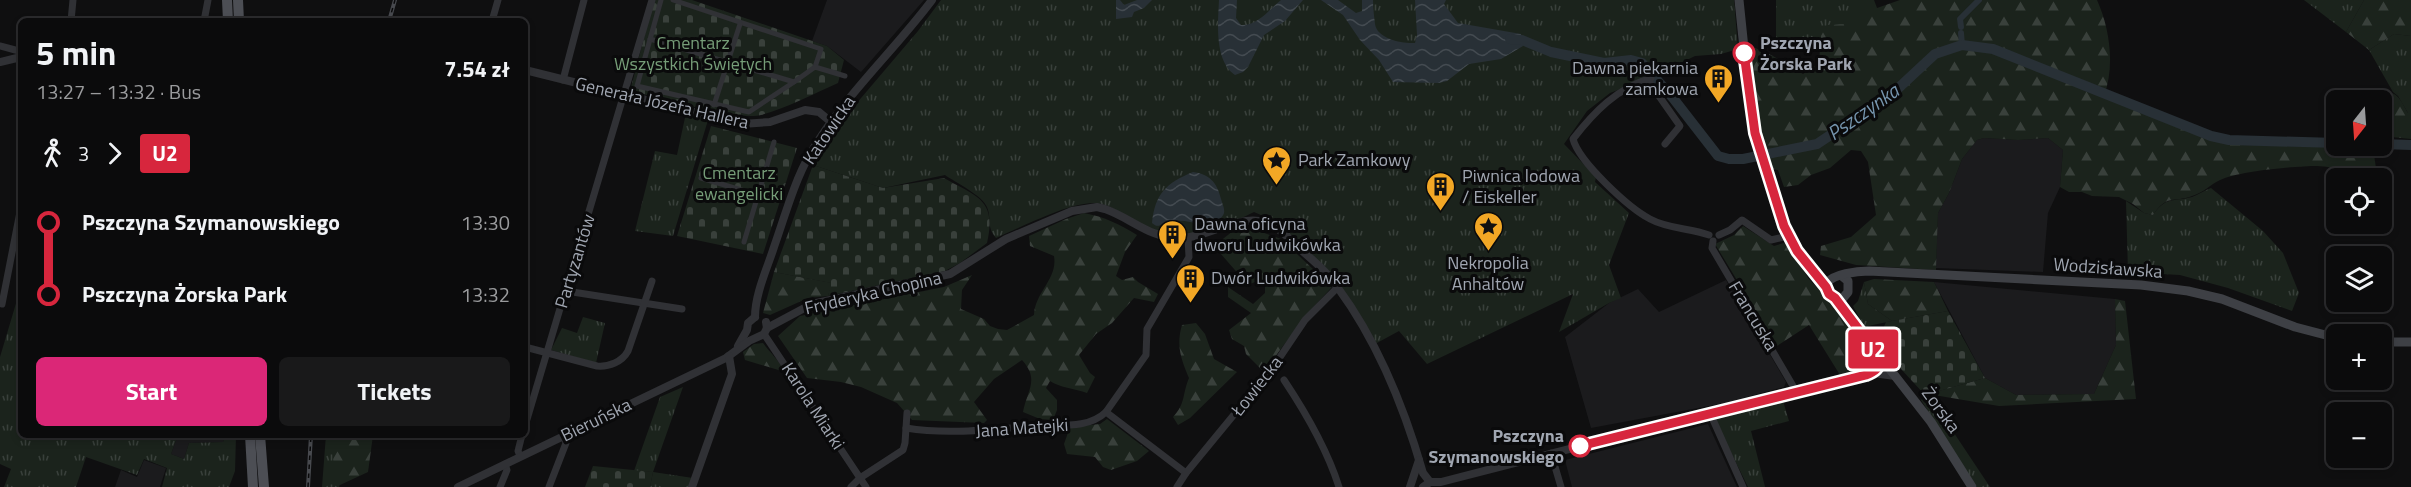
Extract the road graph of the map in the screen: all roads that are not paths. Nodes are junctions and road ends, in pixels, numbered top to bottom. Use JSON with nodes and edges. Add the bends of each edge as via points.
{"nodes":[{"id":1,"x":73,"y":0,"type":"edge"},
{"id":2,"x":208,"y":0,"type":"edge"},
{"id":3,"x":227,"y":0,"type":"edge"},
{"id":4,"x":238,"y":0,"type":"edge"},
{"id":5,"x":498,"y":0,"type":"edge"},
{"id":6,"x":584,"y":0,"type":"edge"},
{"id":7,"x":652,"y":0,"type":"edge"},
{"id":8,"x":661,"y":0,"type":"edge"},
{"id":9,"x":673,"y":0,"type":"edge"},
{"id":10,"x":932,"y":0,"type":"edge"},
{"id":11,"x":1739,"y":0,"type":"edge"},
{"id":12,"x":71,"y":18,"type":"edge"},
{"id":13,"x":205,"y":18,"type":"edge"},
{"id":14,"x":228,"y":18,"type":"edge"},
{"id":15,"x":239,"y":18,"type":"edge"},
{"id":16,"x":493,"y":18,"type":"edge"},
{"id":17,"x":740,"y":24,"type":"junction"},
{"id":18,"x":650,"y":39,"type":"junction"},
{"id":19,"x":0,"y":46,"type":"edge"},
{"id":20,"x":18,"y":51,"type":"edge"},
{"id":21,"x":18,"y":57,"type":"edge"},
{"id":22,"x":0,"y":62,"type":"edge"},
{"id":23,"x":728,"y":62,"type":"junction"},
{"id":24,"x":815,"y":67,"type":"junction"},
{"id":25,"x":528,"y":71,"type":"edge"},
{"id":26,"x":845,"y":76,"type":"dead end"},
{"id":27,"x":563,"y":80,"type":"junction"},
{"id":28,"x":794,"y":82,"type":"junction"},
{"id":29,"x":624,"y":96,"type":"junction"},
{"id":30,"x":714,"y":105,"type":"junction"},
{"id":31,"x":831,"y":122,"type":"junction"},
{"id":32,"x":774,"y":142,"type":"dead end"},
{"id":33,"x":1665,"y":144,"type":"dead end"},
{"id":34,"x":701,"y":178,"type":"dead end"},
{"id":35,"x":758,"y":195,"type":"junction"},
{"id":36,"x":773,"y":198,"type":"dead end"},
{"id":37,"x":18,"y":222,"type":"edge"},
{"id":38,"x":1788,"y":236,"type":"junction"},
{"id":39,"x":1188,"y":238,"type":"junction"},
{"id":40,"x":1711,"y":238,"type":"junction"},
{"id":41,"x":744,"y":242,"type":"dead end"},
{"id":42,"x":1869,"y":271,"type":"junction"},
{"id":43,"x":1842,"y":276,"type":"junction"},
{"id":44,"x":652,"y":281,"type":"dead end"},
{"id":45,"x":1828,"y":284,"type":"junction"},
{"id":46,"x":1849,"y":285,"type":"junction"},
{"id":47,"x":1338,"y":287,"type":"junction"},
{"id":48,"x":566,"y":291,"type":"junction"},
{"id":49,"x":1846,"y":296,"type":"junction"},
{"id":50,"x":1835,"y":298,"type":"junction"},
{"id":51,"x":2,"y":304,"type":"dead end"},
{"id":52,"x":643,"y":304,"type":"junction"},
{"id":53,"x":682,"y":309,"type":"dead end"},
{"id":54,"x":755,"y":317,"type":"junction"},
{"id":55,"x":1857,"y":328,"type":"junction"},
{"id":56,"x":747,"y":330,"type":"junction"},
{"id":57,"x":763,"y":330,"type":"junction"},
{"id":58,"x":2326,"y":335,"type":"edge"},
{"id":59,"x":2392,"y":342,"type":"edge"},
{"id":60,"x":2411,"y":342,"type":"edge"},
{"id":61,"x":528,"y":348,"type":"edge"},
{"id":62,"x":547,"y":353,"type":"junction"},
{"id":63,"x":731,"y":354,"type":"junction"},
{"id":64,"x":1881,"y":359,"type":"junction"},
{"id":65,"x":1873,"y":373,"type":"junction"},
{"id":66,"x":1896,"y":376,"type":"junction"},
{"id":67,"x":1284,"y":380,"type":"dead end"},
{"id":68,"x":1796,"y":391,"type":"junction"},
{"id":69,"x":1106,"y":412,"type":"junction"},
{"id":70,"x":907,"y":413,"type":"dead end"},
{"id":71,"x":1710,"y":413,"type":"junction"},
{"id":72,"x":528,"y":416,"type":"edge"},
{"id":73,"x":906,"y":428,"type":"junction"},
{"id":74,"x":564,"y":436,"type":"junction"},
{"id":75,"x":250,"y":438,"type":"edge"},
{"id":76,"x":260,"y":438,"type":"edge"},
{"id":77,"x":521,"y":438,"type":"edge"},
{"id":78,"x":1551,"y":453,"type":"junction"},
{"id":79,"x":520,"y":456,"type":"junction"},
{"id":80,"x":1419,"y":459,"type":"junction"},
{"id":81,"x":505,"y":464,"type":"junction"},
{"id":82,"x":1186,"y":473,"type":"junction"},
{"id":83,"x":860,"y":478,"type":"junction"},
{"id":84,"x":1427,"y":485,"type":"edge"},
{"id":85,"x":253,"y":487,"type":"edge"},
{"id":86,"x":264,"y":487,"type":"edge"},
{"id":87,"x":458,"y":487,"type":"edge"},
{"id":88,"x":500,"y":487,"type":"edge"},
{"id":89,"x":549,"y":487,"type":"edge"},
{"id":90,"x":692,"y":487,"type":"edge"},
{"id":91,"x":851,"y":487,"type":"edge"},
{"id":92,"x":866,"y":487,"type":"edge"},
{"id":93,"x":1177,"y":487,"type":"edge"},
{"id":94,"x":1339,"y":487,"type":"edge"},
{"id":95,"x":1410,"y":487,"type":"edge"},
{"id":96,"x":1561,"y":487,"type":"edge"},
{"id":97,"x":1743,"y":487,"type":"edge"},
{"id":98,"x":1972,"y":487,"type":"edge"}],
"edges":[{"from":1,"to":12,"type":"street"},
{"from":2,"to":13,"type":"street"},
{"from":3,"to":14,"type":"main road"},
{"from":4,"to":15,"type":"main road"},
{"from":5,"to":16,"type":"street"},
{"from":6,"to":27,"type":"street"},
{"from":7,"to":29,"type":"street","name":"Partyzantów"},
{"from":8,"to":18,"type":"street"},
{"from":9,"to":17,"type":"street"},
{"from":10,"to":31,"type":"street","name":"Katowicka"},
{"from":11,"to":38,"type":"main road","via":[[1751,116]]},
{"from":17,"to":23,"type":"street"},
{"from":17,"to":24,"type":"street","via":[[820,49]]},
{"from":18,"to":23,"type":"street"},
{"from":18,"to":30,"type":"street","via":[[637,86]]},
{"from":19,"to":20,"type":"street"},
{"from":21,"to":22,"type":"street"},
{"from":23,"to":28,"type":"street"},
{"from":23,"to":30,"type":"street"},
{"from":24,"to":26,"type":"street"},
{"from":24,"to":28,"type":"street"},
{"from":25,"to":27,"type":"street","name":"Generała Józefa Hallera"},
{"from":27,"to":29,"type":"street","name":"Generała Józefa Hallera"},
{"from":28,"to":30,"type":"street","via":[[749,112]]},
{"from":29,"to":31,"type":"street","name":"Generała Józefa Hallera","via":[[742,124],[770,122],[805,110],[819,112]]},
{"from":29,"to":48,"type":"street","name":"Partyzantów"},
{"from":31,"to":54,"type":"street","name":"Katowicka","via":[[796,185],[756,302]]},
{"from":32,"to":35,"type":"street"},
{"from":33,"to":40,"type":"street","via":[[1680,126],[1649,78],[1611,98],[1573,139],[1576,149],[1612,190],[1651,220]]},
{"from":34,"to":35,"type":"street"},
{"from":35,"to":36,"type":"street"},
{"from":35,"to":41,"type":"street"},
{"from":37,"to":51,"type":"street"},
{"from":38,"to":40,"type":"street","via":[[1772,240],[1742,220],[1719,235],[1714,231]]},
{"from":38,"to":45,"type":"main road"},
{"from":39,"to":47,"type":"street","name":"Fryderyka Chopina","via":[[1259,220],[1293,242]]},
{"from":39,"to":57,"type":"street","name":"Fryderyka Chopina","via":[[1154,234],[1097,207],[1072,211],[999,242],[950,274],[812,304]]},
{"from":39,"to":69,"type":"street","via":[[1189,256],[1147,329],[1146,355]]},
{"from":40,"to":68,"type":"street","name":"Francuska","via":[[1712,248]]},
{"from":42,"to":43,"type":"main road","name":"Wodzisławska"},
{"from":42,"to":46,"type":"main road"},
{"from":42,"to":58,"type":"main road","name":"Wodzisławska","via":[[2142,285],[2188,291]]},
{"from":43,"to":45,"type":"main road","via":[[1835,276]]},
{"from":43,"to":46,"type":"main road"},
{"from":44,"to":52,"type":"street"},
{"from":45,"to":50,"type":"main road","via":[[1829,294]]},
{"from":46,"to":49,"type":"main road"},
{"from":47,"to":80,"type":"street","name":"Fryderyka Chopina","via":[[1395,391]]},
{"from":47,"to":82,"type":"street","name":"Łowiecka","via":[[1305,320],[1274,366]]},
{"from":48,"to":52,"type":"street"},
{"from":48,"to":62,"type":"street","name":"Partyzantów"},
{"from":49,"to":50,"type":"main road"},
{"from":49,"to":55,"type":"main road","name":"Żorska"},
{"from":50,"to":55,"type":"main road","name":"Żorska"},
{"from":52,"to":53,"type":"street"},
{"from":52,"to":62,"type":"street","via":[[622,359],[597,366]]},
{"from":54,"to":56,"type":"street","via":[[749,320]]},
{"from":54,"to":57,"type":"street","via":[[761,318]]},
{"from":55,"to":64,"type":"main road","name":"Żorska"},
{"from":56,"to":57,"type":"street"},
{"from":56,"to":63,"type":"street"},
{"from":57,"to":63,"type":"street","name":"Bieruńska"},
{"from":57,"to":83,"type":"street","name":"Karola Miarki"},
{"from":59,"to":60,"type":"main road"},
{"from":61,"to":62,"type":"street"},
{"from":62,"to":72,"type":"street","name":"Partyzantów"},
{"from":63,"to":74,"type":"street","name":"Bieruńska"},
{"from":63,"to":90,"type":"street","via":[[732,374]]},
{"from":64,"to":65,"type":"street"},
{"from":64,"to":66,"type":"main road","name":"Żorska"},
{"from":65,"to":66,"type":"street"},
{"from":65,"to":68,"type":"street"},
{"from":66,"to":98,"type":"main road","name":"Żorska","via":[[1932,422]]},
{"from":67,"to":94,"type":"street","via":[[1300,404]]},
{"from":68,"to":71,"type":"street"},
{"from":69,"to":73,"type":"street","name":"Jana Matejki","via":[[1060,427],[978,431]]},
{"from":69,"to":82,"type":"street"},
{"from":70,"to":73,"type":"street"},
{"from":71,"to":78,"type":"street"},
{"from":71,"to":97,"type":"street"},
{"from":73,"to":83,"type":"street","via":[[903,450]]},
{"from":74,"to":79,"type":"street","name":"Bieruńska"},
{"from":74,"to":89,"type":"street","via":[[566,443]]},
{"from":75,"to":85,"type":"main road"},
{"from":76,"to":86,"type":"main road"},
{"from":77,"to":79,"type":"street"},
{"from":78,"to":84,"type":"street"},
{"from":78,"to":96,"type":"street"},
{"from":79,"to":81,"type":"street","name":"Bieruńska"},
{"from":80,"to":84,"type":"street","name":"Fryderyka Chopina"},
{"from":80,"to":95,"type":"street"},
{"from":81,"to":87,"type":"street","name":"Bieruńska"},
{"from":81,"to":88,"type":"street","via":[[507,470]]},
{"from":82,"to":93,"type":"street","name":"Łowiecka"},
{"from":83,"to":91,"type":"street"},
{"from":83,"to":92,"type":"street","name":"Karola Miarki"}]}
